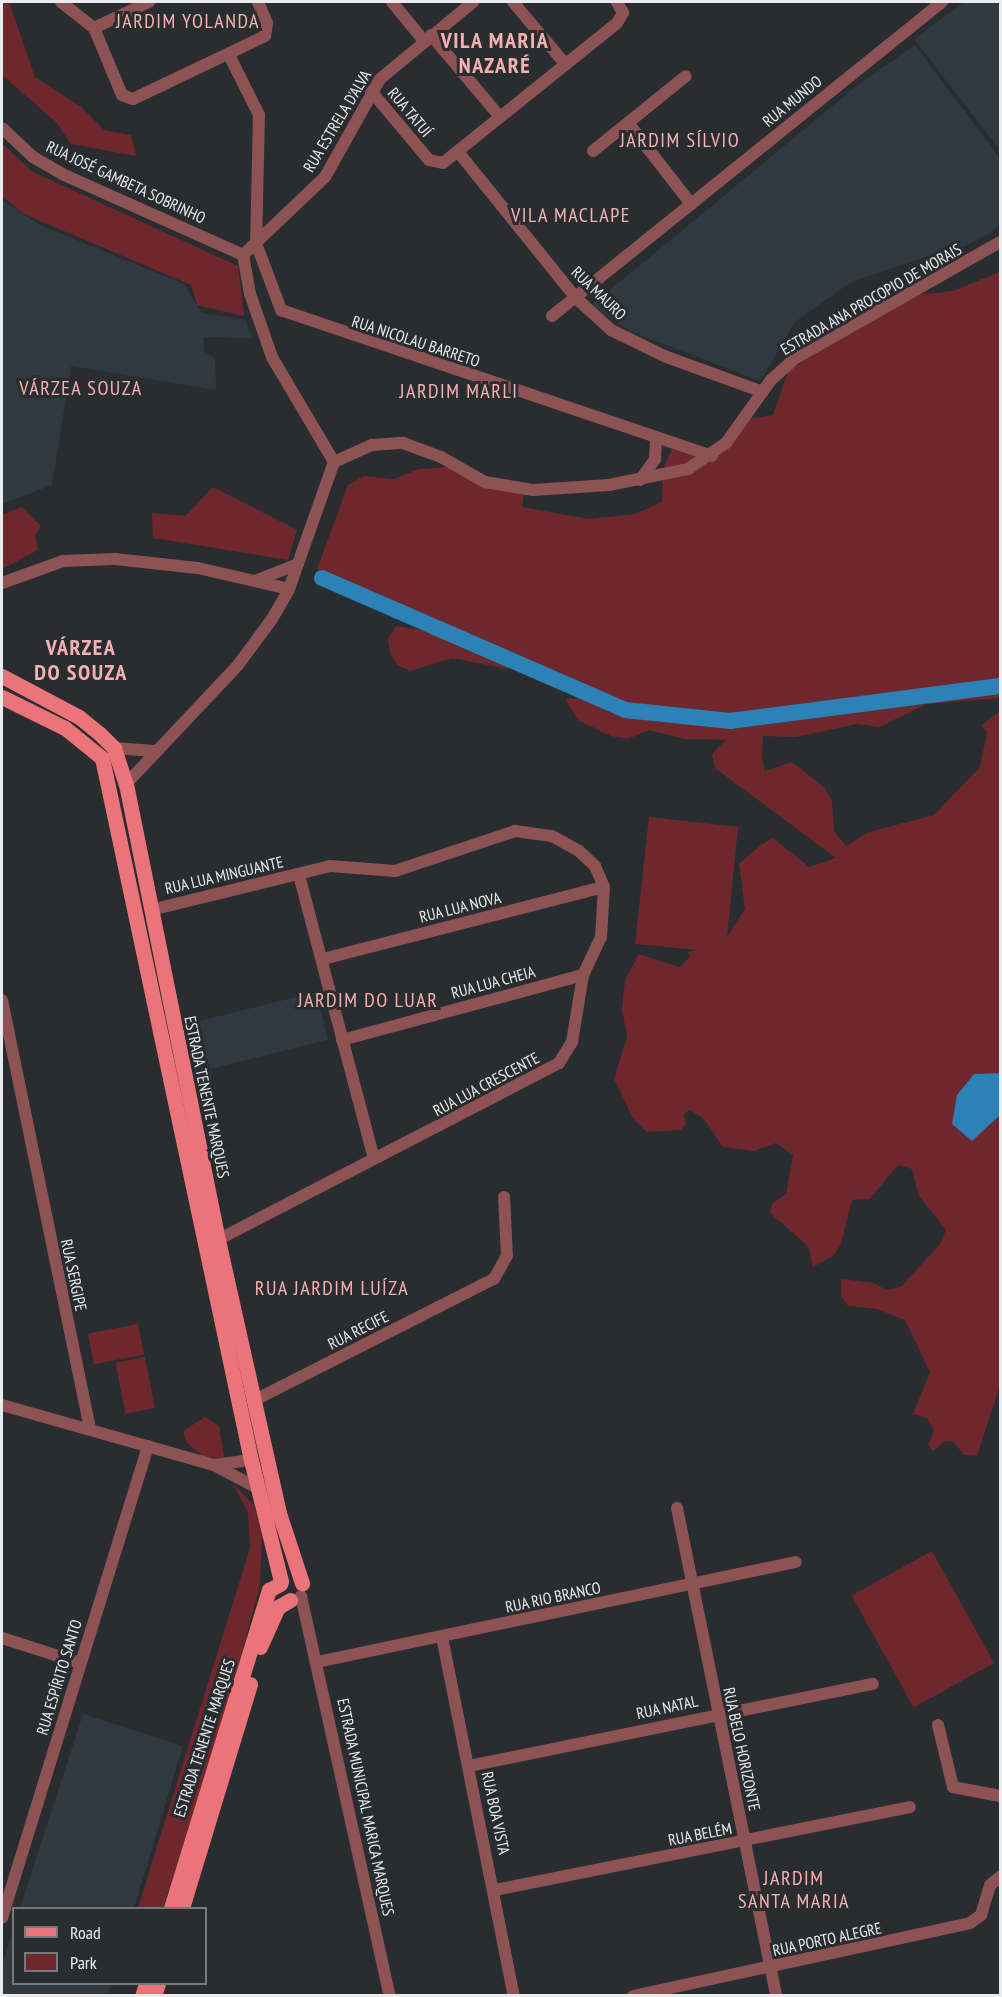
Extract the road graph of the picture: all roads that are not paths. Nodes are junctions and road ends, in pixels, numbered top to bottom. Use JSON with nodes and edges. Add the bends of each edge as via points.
{"nodes":[{"id":1,"x":61,"y":2,"type":"edge"},
{"id":2,"x":149,"y":2,"type":"edge"},
{"id":3,"x":258,"y":2,"type":"edge"},
{"id":4,"x":392,"y":2,"type":"edge"},
{"id":5,"x":473,"y":2,"type":"edge"},
{"id":6,"x":513,"y":2,"type":"edge"},
{"id":7,"x":617,"y":2,"type":"edge"},
{"id":8,"x":922,"y":2,"type":"edge"},
{"id":9,"x":942,"y":2,"type":"edge"},
{"id":10,"x":923,"y":17,"type":"junction"},
{"id":11,"x":94,"y":28,"type":"junction"},
{"id":12,"x":428,"y":38,"type":"junction"},
{"id":13,"x":229,"y":55,"type":"junction"},
{"id":14,"x":566,"y":65,"type":"junction"},
{"id":15,"x":686,"y":76,"type":"dead end"},
{"id":16,"x":371,"y":91,"type":"junction"},
{"id":17,"x":500,"y":117,"type":"junction"},
{"id":18,"x":628,"y":123,"type":"junction"},
{"id":19,"x":2,"y":128,"type":"edge"},
{"id":20,"x":593,"y":151,"type":"dead end"},
{"id":21,"x":459,"y":153,"type":"junction"},
{"id":22,"x":691,"y":204,"type":"junction"},
{"id":23,"x":1000,"y":242,"type":"edge"},
{"id":24,"x":256,"y":243,"type":"junction"},
{"id":25,"x":243,"y":255,"type":"junction"},
{"id":26,"x":576,"y":298,"type":"junction"},
{"id":27,"x":552,"y":316,"type":"dead end"},
{"id":28,"x":763,"y":392,"type":"junction"},
{"id":29,"x":656,"y":438,"type":"junction"},
{"id":30,"x":712,"y":456,"type":"junction"},
{"id":31,"x":334,"y":462,"type":"junction"},
{"id":32,"x":640,"y":480,"type":"junction"},
{"id":33,"x":298,"y":564,"type":"junction"},
{"id":34,"x":257,"y":580,"type":"junction"},
{"id":35,"x":2,"y":583,"type":"edge"},
{"id":36,"x":288,"y":589,"type":"junction"},
{"id":37,"x":2,"y":676,"type":"edge"},
{"id":38,"x":2,"y":697,"type":"edge"},
{"id":39,"x":114,"y":748,"type":"junction"},
{"id":40,"x":154,"y":751,"type":"junction"},
{"id":41,"x":126,"y":784,"type":"junction"},
{"id":42,"x":299,"y":875,"type":"junction"},
{"id":43,"x":604,"y":887,"type":"junction"},
{"id":44,"x":151,"y":910,"type":"junction"},
{"id":45,"x":323,"y":959,"type":"junction"},
{"id":46,"x":583,"y":975,"type":"junction"},
{"id":47,"x":2,"y":1000,"type":"edge"},
{"id":48,"x":342,"y":1040,"type":"junction"},
{"id":49,"x":375,"y":1158,"type":"junction"},
{"id":50,"x":504,"y":1197,"type":"dead end"},
{"id":51,"x":218,"y":1240,"type":"junction"},
{"id":52,"x":255,"y":1400,"type":"junction"},
{"id":53,"x":2,"y":1405,"type":"edge"},
{"id":54,"x":90,"y":1430,"type":"junction"},
{"id":55,"x":148,"y":1446,"type":"junction"},
{"id":56,"x":251,"y":1460,"type":"junction"},
{"id":57,"x":214,"y":1465,"type":"junction"},
{"id":58,"x":257,"y":1488,"type":"junction"},
{"id":59,"x":274,"y":1491,"type":"junction"},
{"id":60,"x":677,"y":1508,"type":"dead end"},
{"id":61,"x":796,"y":1562,"type":"dead end"},
{"id":62,"x":280,"y":1583,"type":"junction"},
{"id":63,"x":690,"y":1586,"type":"junction"},
{"id":64,"x":296,"y":1595,"type":"junction"},
{"id":65,"x":442,"y":1637,"type":"junction"},
{"id":66,"x":2,"y":1638,"type":"edge"},
{"id":67,"x":317,"y":1662,"type":"junction"},
{"id":68,"x":80,"y":1663,"type":"junction"},
{"id":69,"x":873,"y":1684,"type":"dead end"},
{"id":70,"x":718,"y":1713,"type":"junction"},
{"id":71,"x":938,"y":1725,"type":"dead end"},
{"id":72,"x":469,"y":1766,"type":"junction"},
{"id":73,"x":1000,"y":1796,"type":"edge"},
{"id":74,"x":910,"y":1807,"type":"dead end"},
{"id":75,"x":744,"y":1842,"type":"junction"},
{"id":76,"x":1000,"y":1877,"type":"edge"},
{"id":77,"x":495,"y":1890,"type":"junction"},
{"id":78,"x":171,"y":1907,"type":"edge"},
{"id":79,"x":182,"y":1907,"type":"edge"},
{"id":80,"x":2,"y":1918,"type":"edge"},
{"id":81,"x":771,"y":1968,"type":"junction"},
{"id":82,"x":390,"y":1995,"type":"edge"},
{"id":83,"x":514,"y":1995,"type":"edge"},
{"id":84,"x":633,"y":1995,"type":"edge"},
{"id":85,"x":776,"y":1995,"type":"edge"}],
"edges":[{"from":1,"to":11,"type":"street"},
{"from":2,"to":11,"type":"street"},
{"from":3,"to":13,"type":"street","via":[[267,32]]},
{"from":4,"to":12,"type":"street"},
{"from":5,"to":12,"type":"street","name":"RUA ESTRELA D'ALVA"},
{"from":6,"to":14,"type":"street"},
{"from":7,"to":14,"type":"street","via":[[623,8],[621,19]]},
{"from":8,"to":10,"type":"street"},
{"from":9,"to":10,"type":"street","name":"RUA MUNDO"},
{"from":10,"to":22,"type":"street","name":"RUA MUNDO"},
{"from":11,"to":13,"type":"street","via":[[117,84],[129,99]]},
{"from":12,"to":16,"type":"street","name":"RUA ESTRELA D'ALVA"},
{"from":12,"to":17,"type":"street"},
{"from":13,"to":24,"type":"street","via":[[261,124]]},
{"from":14,"to":17,"type":"street"},
{"from":15,"to":18,"type":"street"},
{"from":16,"to":21,"type":"street","name":"RUA TATUÍ","via":[[424,154],[438,164]]},
{"from":16,"to":24,"type":"street","name":"RUA ESTRELA D'ALVA","via":[[324,177]]},
{"from":17,"to":21,"type":"street"},
{"from":18,"to":20,"type":"street"},
{"from":18,"to":22,"type":"street"},
{"from":19,"to":25,"type":"street","name":"RUA JOSÉ GAMBETA SOBRINHO","via":[[33,157],[62,174]]},
{"from":21,"to":26,"type":"street","name":"RUA MAURO"},
{"from":22,"to":26,"type":"street","name":"RUA MUNDO"},
{"from":23,"to":28,"type":"street","name":"ESTRADA ANA PROCOPIO DE MORAIS","via":[[794,359]]},
{"from":24,"to":25,"type":"street","name":"RUA ESTRELA D'ALVA"},
{"from":24,"to":29,"type":"street","name":"RUA NICOLAU BARRETO","via":[[276,303],[288,315]]},
{"from":25,"to":31,"type":"street","via":[[249,294],[272,357]]},
{"from":26,"to":27,"type":"street","name":"RUA MUNDO"},
{"from":26,"to":28,"type":"street","name":"RUA MAURO","via":[[625,339]]},
{"from":28,"to":30,"type":"street","name":"ESTRADA ANA PROCOPIO DE MORAIS"},
{"from":29,"to":30,"type":"street","name":"RUA NICOLAU BARRETO"},
{"from":29,"to":32,"type":"street","via":[[655,459]]},
{"from":30,"to":32,"type":"street","name":"ESTRADA ANA PROCOPIO DE MORAIS","via":[[688,470]]},
{"from":31,"to":32,"type":"street","name":"ESTRADA ANA PROCOPIO DE MORAIS","via":[[372,445],[403,443],[505,487],[574,488]]},
{"from":31,"to":33,"type":"street"},
{"from":33,"to":34,"type":"street"},
{"from":33,"to":36,"type":"street"},
{"from":34,"to":35,"type":"street","via":[[115,559],[63,561]]},
{"from":34,"to":36,"type":"street"},
{"from":36,"to":40,"type":"street","via":[[245,656]]},
{"from":37,"to":39,"type":"main road","via":[[79,717]]},
{"from":38,"to":56,"type":"main road","name":"ESTRADA TENENTE MARQUES","via":[[65,728],[102,758]]},
{"from":39,"to":40,"type":"street"},
{"from":39,"to":41,"type":"main road","name":"ESTRADA TENENTE MARQUES"},
{"from":40,"to":41,"type":"street"},
{"from":41,"to":44,"type":"main road","name":"ESTRADA TENENTE MARQUES"},
{"from":42,"to":43,"type":"street","via":[[344,865],[395,871],[501,833],[528,831],[552,836],[579,851],[595,866]]},
{"from":42,"to":44,"type":"street","name":"RUA LUA MINGUANTE"},
{"from":42,"to":45,"type":"street","name":"RUA LUA MINGUANTE"},
{"from":43,"to":45,"type":"street","name":"RUA LUA NOVA"},
{"from":43,"to":46,"type":"street","name":"RUA LUA CRESCENTE","via":[[601,937]]},
{"from":44,"to":51,"type":"main road","name":"ESTRADA TENENTE MARQUES"},
{"from":45,"to":48,"type":"street","name":"RUA LUA MINGUANTE"},
{"from":46,"to":48,"type":"street","name":"RUA LUA CHEIA"},
{"from":46,"to":49,"type":"street","name":"RUA LUA CRESCENTE","via":[[572,1042],[559,1064]]},
{"from":47,"to":54,"type":"street","name":"RUA SERGIPE"},
{"from":48,"to":49,"type":"street","name":"RUA LUA MINGUANTE"},
{"from":49,"to":51,"type":"street","name":"RUA LUA CRESCENTE"},
{"from":50,"to":52,"type":"street","name":"RUA RECIFE","via":[[507,1256],[494,1279]]},
{"from":51,"to":52,"type":"main road","name":"ESTRADA TENENTE MARQUES"},
{"from":52,"to":59,"type":"main road","name":"ESTRADA TENENTE MARQUES"},
{"from":53,"to":54,"type":"street"},
{"from":54,"to":55,"type":"street"},
{"from":55,"to":57,"type":"street"},
{"from":55,"to":68,"type":"street","name":"RUA ESPÍRITO SANTO"},
{"from":56,"to":57,"type":"street"},
{"from":56,"to":58,"type":"main road","name":"ESTRADA TENENTE MARQUES"},
{"from":56,"to":59,"type":"main road","via":[[264,1462]]},
{"from":57,"to":58,"type":"street"},
{"from":58,"to":62,"type":"main road","name":"ESTRADA TENENTE MARQUES"},
{"from":59,"to":64,"type":"main road","name":"ESTRADA TENENTE MARQUES"},
{"from":60,"to":63,"type":"street","name":"RUA BELO HORIZONTE"},
{"from":61,"to":63,"type":"street","name":"RUA RIO BRANCO"},
{"from":62,"to":64,"type":"main road","via":[[280,1593]]},
{"from":62,"to":64,"type":"main road","via":[[290,1576]]},
{"from":62,"to":78,"type":"main road","name":"ESTRADA TENENTE MARQUES","via":[[269,1590]]},
{"from":63,"to":65,"type":"street","name":"RUA RIO BRANCO"},
{"from":63,"to":70,"type":"street","name":"RUA BELO HORIZONTE"},
{"from":64,"to":67,"type":"street","name":"ESTRADA MUNICIPAL MARICA MARQUES"},
{"from":64,"to":79,"type":"main road","name":"ESTRADA TENENTE MARQUES","via":[[278,1607],[261,1646]]},
{"from":65,"to":67,"type":"street","name":"RUA RIO BRANCO"},
{"from":65,"to":72,"type":"street","name":"RUA BOA VISTA"},
{"from":66,"to":68,"type":"street"},
{"from":67,"to":82,"type":"street","name":"ESTRADA MUNICIPAL MARICA MARQUES"},
{"from":68,"to":80,"type":"street","name":"RUA ESPÍRITO SANTO"},
{"from":69,"to":70,"type":"street","name":"RUA NATAL"},
{"from":70,"to":72,"type":"street","name":"RUA NATAL"},
{"from":70,"to":75,"type":"street","name":"RUA BELO HORIZONTE"},
{"from":71,"to":73,"type":"street","via":[[953,1786]]},
{"from":72,"to":77,"type":"street","name":"RUA BOA VISTA"},
{"from":74,"to":75,"type":"street","name":"RUA BELÉM"},
{"from":75,"to":77,"type":"street","name":"RUA BELÉM"},
{"from":75,"to":81,"type":"street","name":"RUA BELO HORIZONTE"},
{"from":76,"to":81,"type":"street","name":"RUA PORTO ALEGRE","via":[[990,1885],[981,1915],[970,1923]]},
{"from":77,"to":83,"type":"street","name":"RUA BOA VISTA"},
{"from":81,"to":84,"type":"street","name":"RUA PORTO ALEGRE"},
{"from":81,"to":85,"type":"street","name":"RUA BELO HORIZONTE"}]}
